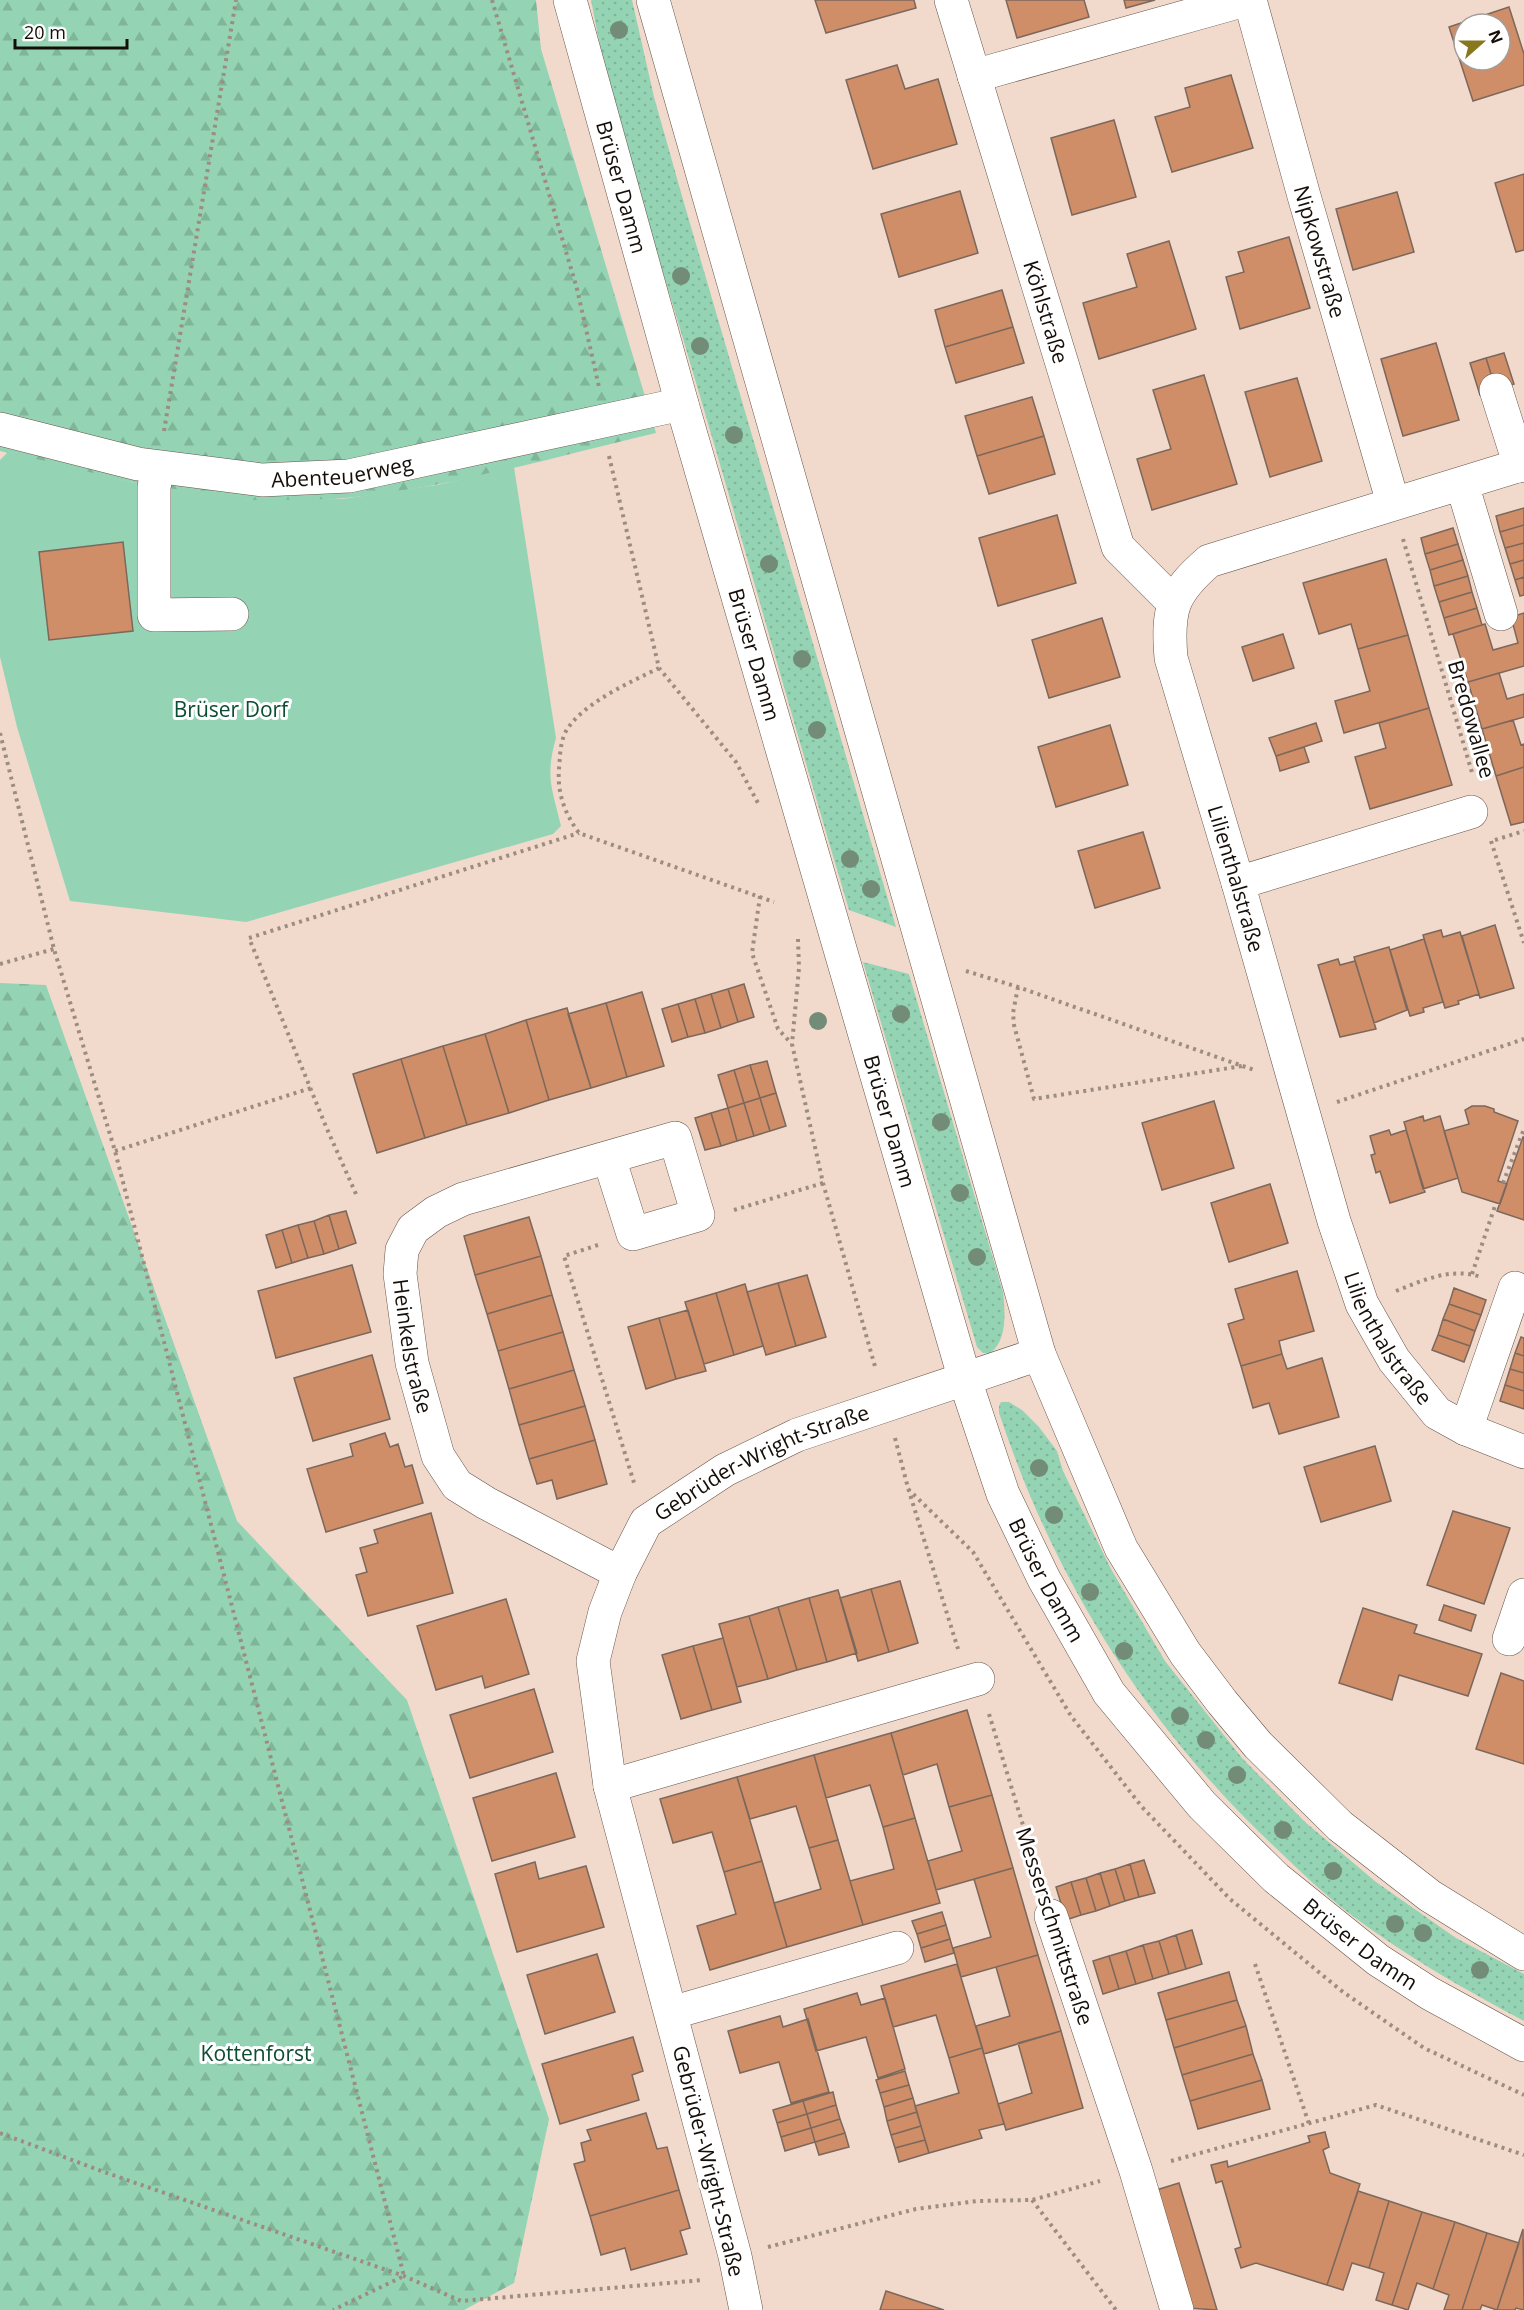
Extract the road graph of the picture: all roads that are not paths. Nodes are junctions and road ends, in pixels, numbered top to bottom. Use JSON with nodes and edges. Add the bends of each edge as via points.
{"nodes":[{"id":1,"x":570,"y":0,"type":"edge"},
{"id":2,"x":653,"y":0,"type":"edge"},
{"id":3,"x":951,"y":0,"type":"edge"},
{"id":4,"x":1247,"y":0,"type":"edge"},
{"id":5,"x":974,"y":76,"type":"junction"},
{"id":6,"x":1496,"y":390,"type":"dead end"},
{"id":7,"x":682,"y":404,"type":"junction"},
{"id":8,"x":0,"y":429,"type":"edge"},
{"id":9,"x":1522,"y":465,"type":"edge"},
{"id":10,"x":158,"y":468,"type":"junction"},
{"id":11,"x":1462,"y":484,"type":"junction"},
{"id":12,"x":1393,"y":503,"type":"junction"},
{"id":13,"x":1174,"y":603,"type":"junction"},
{"id":14,"x":232,"y":614,"type":"dead end"},
{"id":15,"x":1501,"y":614,"type":"dead end"},
{"id":16,"x":1478,"y":809,"type":"road end"},
{"id":17,"x":1238,"y":883,"type":"junction"},
{"id":18,"x":609,"y":1158,"type":"junction"},
{"id":19,"x":1515,"y":1288,"type":"road end"},
{"id":20,"x":1039,"y":1354,"type":"junction"},
{"id":21,"x":965,"y":1380,"type":"junction"},
{"id":22,"x":1466,"y":1429,"type":"junction"},
{"id":23,"x":1524,"y":1452,"type":"edge"},
{"id":24,"x":620,"y":1573,"type":"junction"},
{"id":25,"x":1524,"y":1595,"type":"edge"},
{"id":26,"x":1509,"y":1639,"type":"dead end"},
{"id":27,"x":978,"y":1679,"type":"road end"},
{"id":28,"x":610,"y":1786,"type":"junction"},
{"id":29,"x":1051,"y":1916,"type":"road end"},
{"id":30,"x":897,"y":1948,"type":"dead end"},
{"id":31,"x":1524,"y":1954,"type":"edge"},
{"id":32,"x":671,"y":2013,"type":"junction"},
{"id":33,"x":1524,"y":2045,"type":"edge"},
{"id":34,"x":746,"y":2310,"type":"edge"},
{"id":35,"x":1177,"y":2310,"type":"edge"}],
"edges":[{"from":1,"to":7,"type":"street","name":"Brüser Damm"},
{"from":2,"to":20,"type":"street"},
{"from":3,"to":5,"type":"street","name":"Köhlstraße"},
{"from":4,"to":5,"type":"street","name":"Nipkowstraße"},
{"from":4,"to":12,"type":"street","name":"Nipkowstraße"},
{"from":5,"to":13,"type":"street","name":"Köhlstraße","via":[[1118,547]]},
{"from":6,"to":9,"type":"street"},
{"from":7,"to":10,"type":"street","name":"Abenteuerweg","via":[[349,476],[262,480]]},
{"from":7,"to":21,"type":"street","name":"Brüser Damm"},
{"from":8,"to":10,"type":"street","name":"Abenteuerweg"},
{"from":9,"to":11,"type":"street","name":"Lilienthalstraße"},
{"from":10,"to":14,"type":"street","via":[[154,487],[154,615]]},
{"from":11,"to":12,"type":"street","name":"Lilienthalstraße"},
{"from":11,"to":15,"type":"street"},
{"from":12,"to":13,"type":"street","name":"Lilienthalstraße","via":[[1209,561],[1187,579]]},
{"from":13,"to":17,"type":"street","name":"Lilienthalstraße","via":[[1168,630],[1171,658]]},
{"from":16,"to":17,"type":"street"},
{"from":17,"to":22,"type":"street","name":"Lilienthalstraße","via":[[1334,1221],[1362,1304],[1394,1360],[1437,1413]]},
{"from":18,"to":18,"type":"street","name":"Heinkelstraße","via":[[633,1234],[698,1215],[675,1138]]},
{"from":18,"to":24,"type":"street","name":"Heinkelstraße","via":[[463,1199],[436,1212],[413,1229],[402,1250],[400,1274],[415,1373],[438,1456],[457,1485]]},
{"from":19,"to":22,"type":"street"},
{"from":20,"to":21,"type":"street","name":"Gebrüder-Wright-Straße"},
{"from":20,"to":31,"type":"street","via":[[1121,1548],[1185,1653],[1222,1702],[1266,1753],[1340,1826],[1430,1896]]},
{"from":21,"to":24,"type":"street","name":"Gebrüder-Wright-Straße","via":[[797,1436],[725,1470],[646,1522]]},
{"from":21,"to":33,"type":"street","name":"Brüser Damm","via":[[1003,1494],[1044,1579],[1110,1693],[1202,1805],[1276,1878],[1378,1960],[1447,2004]]},
{"from":22,"to":23,"type":"street","name":"Lilienthalstraße"},
{"from":24,"to":28,"type":"street","name":"Gebrüder-Wright-Straße","via":[[593,1661]]},
{"from":25,"to":26,"type":"street"},
{"from":27,"to":28,"type":"street"},
{"from":28,"to":32,"type":"street","name":"Gebrüder-Wright-Straße"},
{"from":29,"to":35,"type":"street","name":"Messerschmittstraße","via":[[1136,2171]]},
{"from":30,"to":32,"type":"street"},
{"from":32,"to":34,"type":"street","name":"Gebrüder-Wright-Straße"}]}
